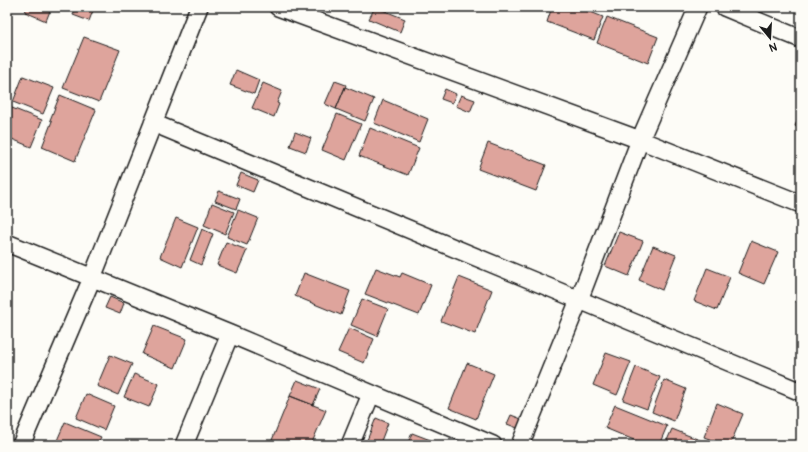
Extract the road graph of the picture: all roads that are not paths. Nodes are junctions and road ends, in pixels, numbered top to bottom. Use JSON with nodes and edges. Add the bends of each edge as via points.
{"nodes":[{"id":1,"x":199,"y":7,"type":"edge"},
{"id":2,"x":278,"y":7,"type":"edge"},
{"id":3,"x":698,"y":7,"type":"edge"},
{"id":4,"x":724,"y":7,"type":"edge"},
{"id":5,"x":801,"y":39,"type":"edge"},
{"id":6,"x":153,"y":123,"type":"junction"},
{"id":7,"x":640,"y":140,"type":"junction"},
{"id":8,"x":801,"y":204,"type":"edge"},
{"id":9,"x":7,"y":243,"type":"edge"},
{"id":10,"x":92,"y":278,"type":"junction"},
{"id":11,"x":579,"y":300,"type":"junction"},
{"id":12,"x":230,"y":334,"type":"junction"},
{"id":13,"x":801,"y":392,"type":"edge"},
{"id":14,"x":371,"y":394,"type":"junction"},
{"id":15,"x":21,"y":445,"type":"edge"},
{"id":16,"x":184,"y":445,"type":"edge"},
{"id":17,"x":350,"y":445,"type":"edge"},
{"id":18,"x":493,"y":445,"type":"edge"},
{"id":19,"x":520,"y":445,"type":"edge"}],
"edges":[{"from":1,"to":6,"type":"street"},
{"from":2,"to":7,"type":"street"},
{"from":3,"to":7,"type":"street"},
{"from":4,"to":5,"type":"street"},
{"from":6,"to":10,"type":"street"},
{"from":6,"to":11,"type":"street"},
{"from":7,"to":8,"type":"street"},
{"from":7,"to":11,"type":"street"},
{"from":9,"to":10,"type":"street"},
{"from":10,"to":12,"type":"street"},
{"from":10,"to":15,"type":"street"},
{"from":11,"to":13,"type":"street"},
{"from":11,"to":19,"type":"street"},
{"from":12,"to":14,"type":"street"},
{"from":12,"to":16,"type":"street"},
{"from":14,"to":17,"type":"street"},
{"from":14,"to":18,"type":"street"}]}
